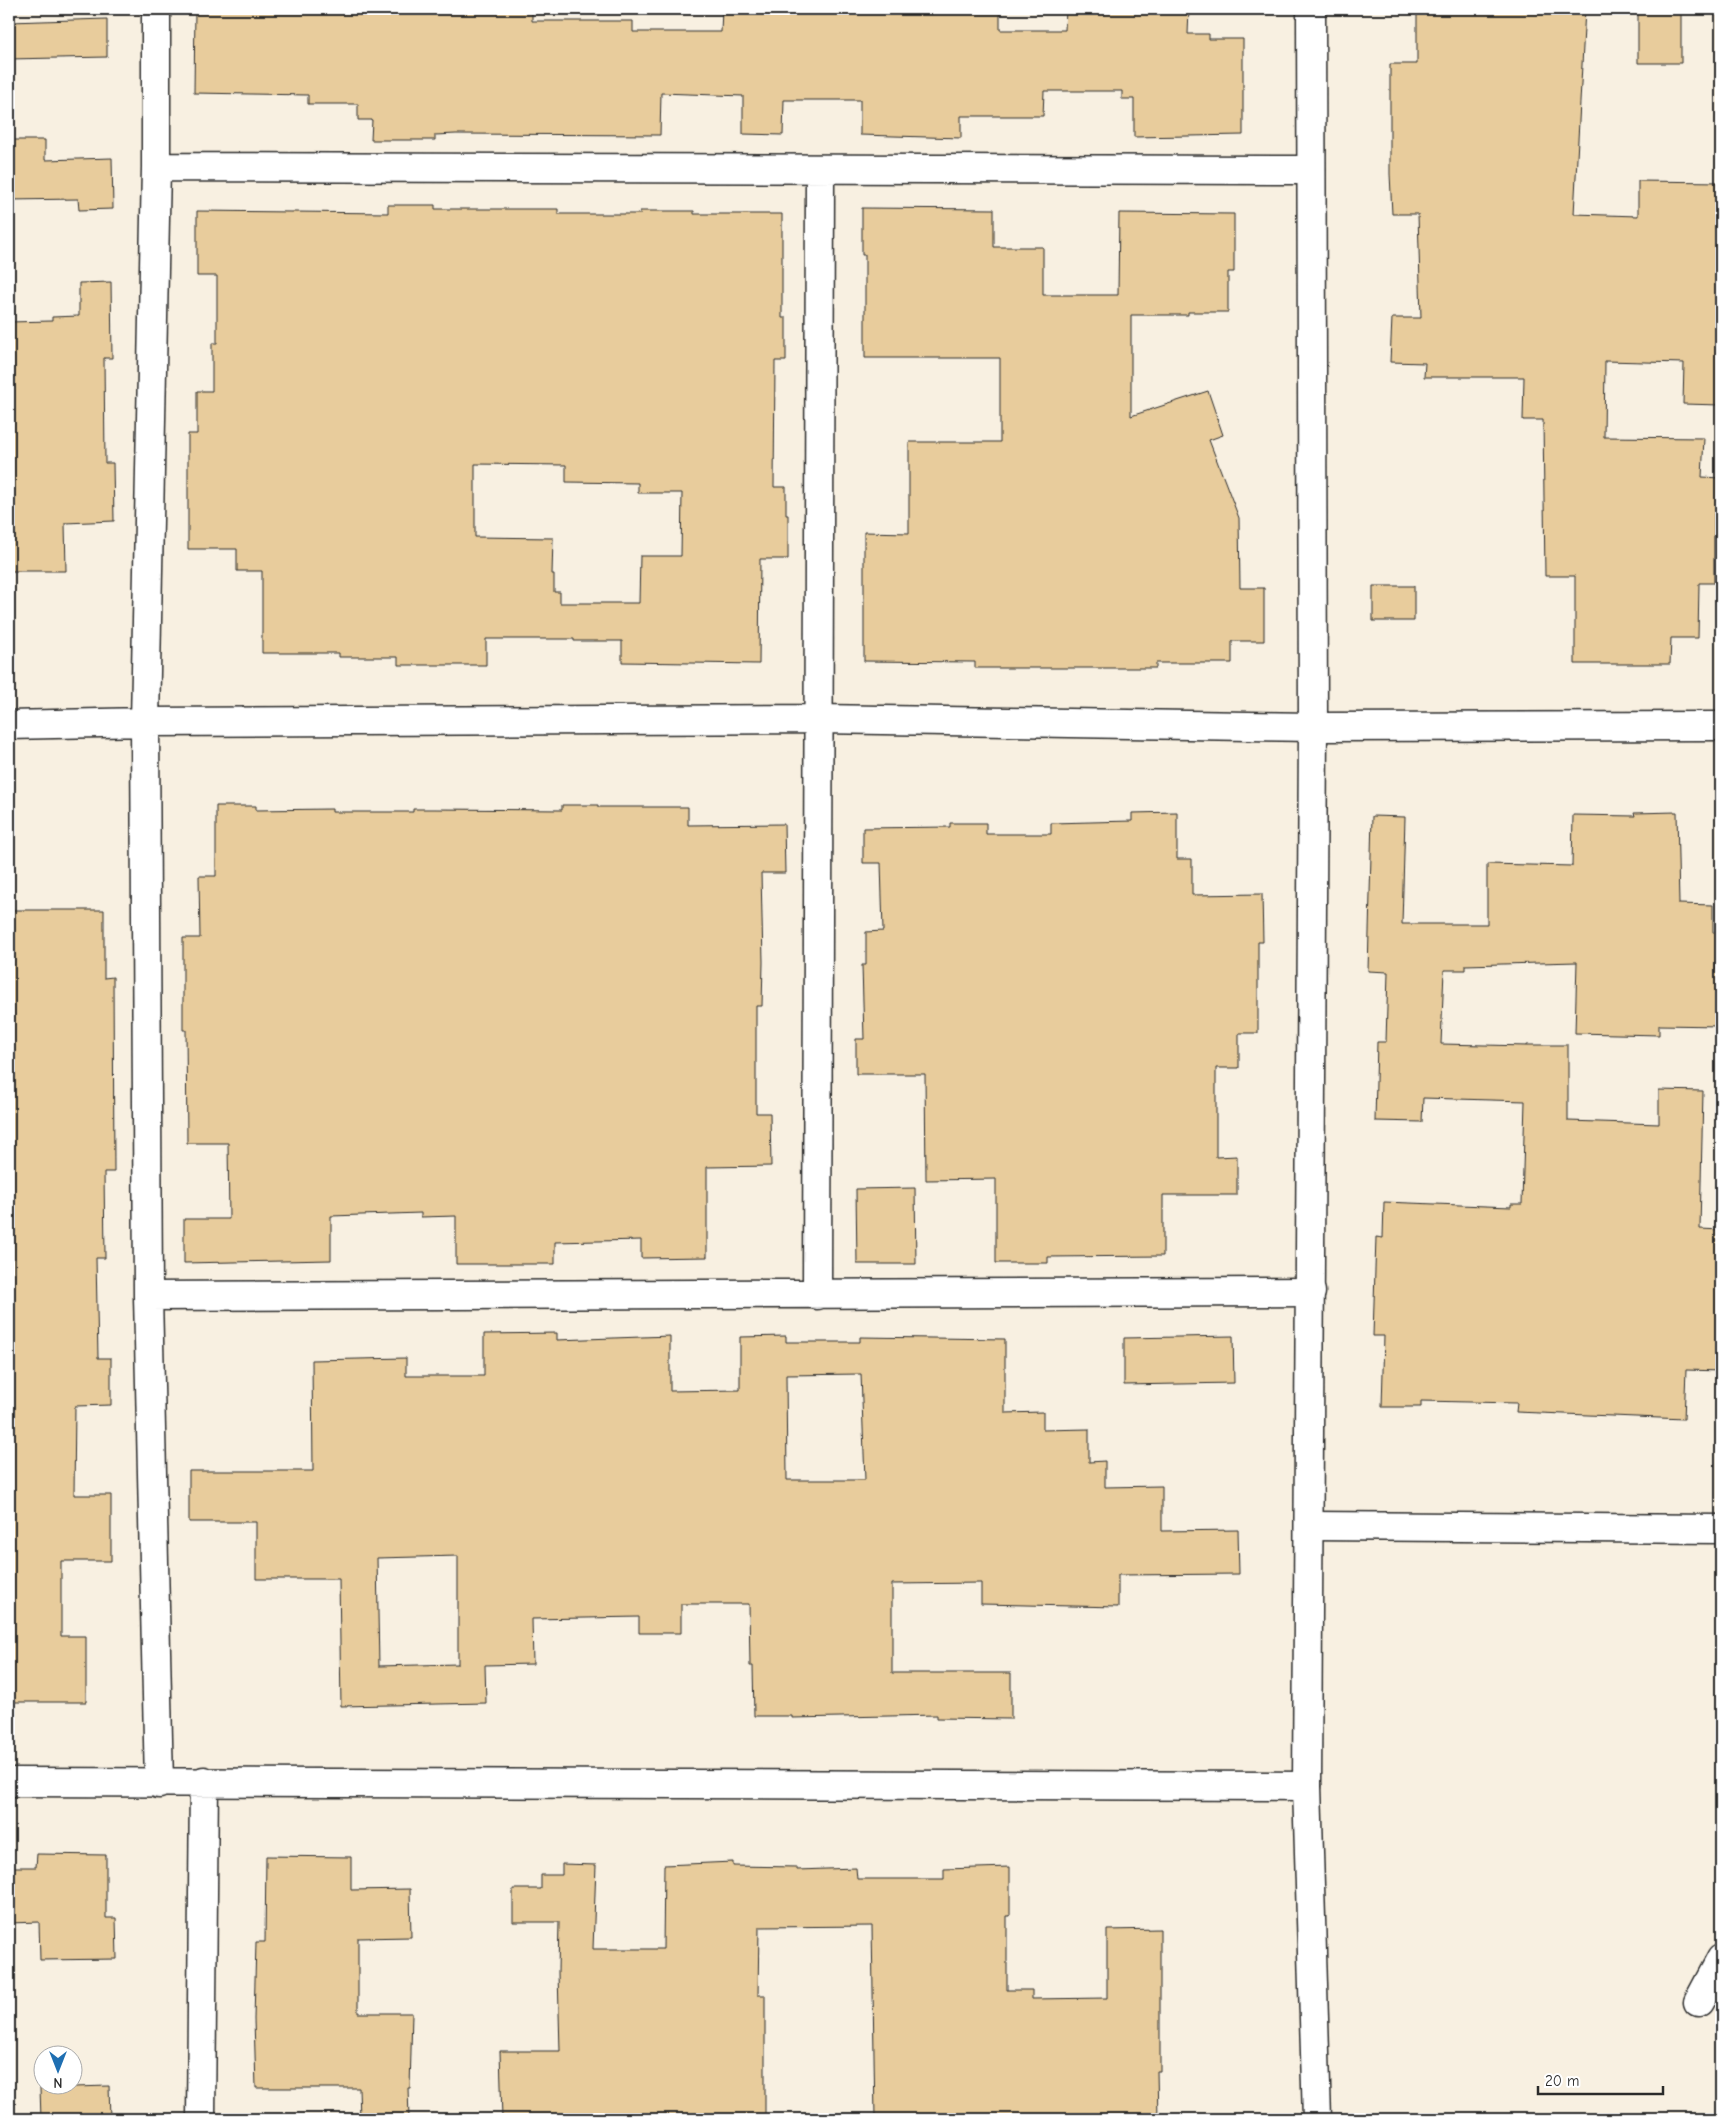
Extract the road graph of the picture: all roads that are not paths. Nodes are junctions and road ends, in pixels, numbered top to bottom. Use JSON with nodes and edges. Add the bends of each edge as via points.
{"nodes":[{"id":1,"x":156,"y":9,"type":"edge"},
{"id":2,"x":1311,"y":9,"type":"edge"},
{"id":3,"x":156,"y":166,"type":"junction"},
{"id":4,"x":820,"y":170,"type":"junction"},
{"id":5,"x":1311,"y":170,"type":"junction"},
{"id":6,"x":819,"y":719,"type":"junction"},
{"id":7,"x":145,"y":722,"type":"junction"},
{"id":8,"x":9,"y":725,"type":"edge"},
{"id":9,"x":1721,"y":726,"type":"edge"},
{"id":10,"x":1313,"y":727,"type":"junction"},
{"id":11,"x":1311,"y":1292,"type":"junction"},
{"id":12,"x":817,"y":1295,"type":"junction"},
{"id":13,"x":148,"y":1296,"type":"junction"},
{"id":14,"x":1309,"y":1526,"type":"junction"},
{"id":15,"x":1721,"y":1529,"type":"edge"},
{"id":16,"x":9,"y":1782,"type":"edge"},
{"id":17,"x":204,"y":1782,"type":"junction"},
{"id":18,"x":159,"y":1784,"type":"junction"},
{"id":19,"x":1307,"y":1786,"type":"junction"},
{"id":20,"x":1721,"y":1960,"type":"edge"},
{"id":21,"x":1698,"y":2002,"type":"dead end"},
{"id":22,"x":201,"y":2119,"type":"edge"},
{"id":23,"x":1317,"y":2119,"type":"edge"}],
"edges":[{"from":1,"to":3,"type":"street"},
{"from":2,"to":5,"type":"street"},
{"from":3,"to":4,"type":"street"},
{"from":3,"to":7,"type":"street"},
{"from":4,"to":5,"type":"street"},
{"from":4,"to":6,"type":"street"},
{"from":5,"to":10,"type":"street"},
{"from":6,"to":7,"type":"street"},
{"from":6,"to":10,"type":"street"},
{"from":6,"to":12,"type":"street"},
{"from":7,"to":8,"type":"street"},
{"from":7,"to":13,"type":"street"},
{"from":9,"to":10,"type":"street"},
{"from":10,"to":11,"type":"street"},
{"from":11,"to":12,"type":"street"},
{"from":11,"to":14,"type":"street"},
{"from":12,"to":13,"type":"street"},
{"from":13,"to":18,"type":"street"},
{"from":14,"to":15,"type":"street"},
{"from":14,"to":19,"type":"street"},
{"from":16,"to":18,"type":"street"},
{"from":17,"to":18,"type":"street"},
{"from":17,"to":19,"type":"street"},
{"from":17,"to":22,"type":"street"},
{"from":19,"to":23,"type":"street"},
{"from":20,"to":21,"type":"street"}]}
